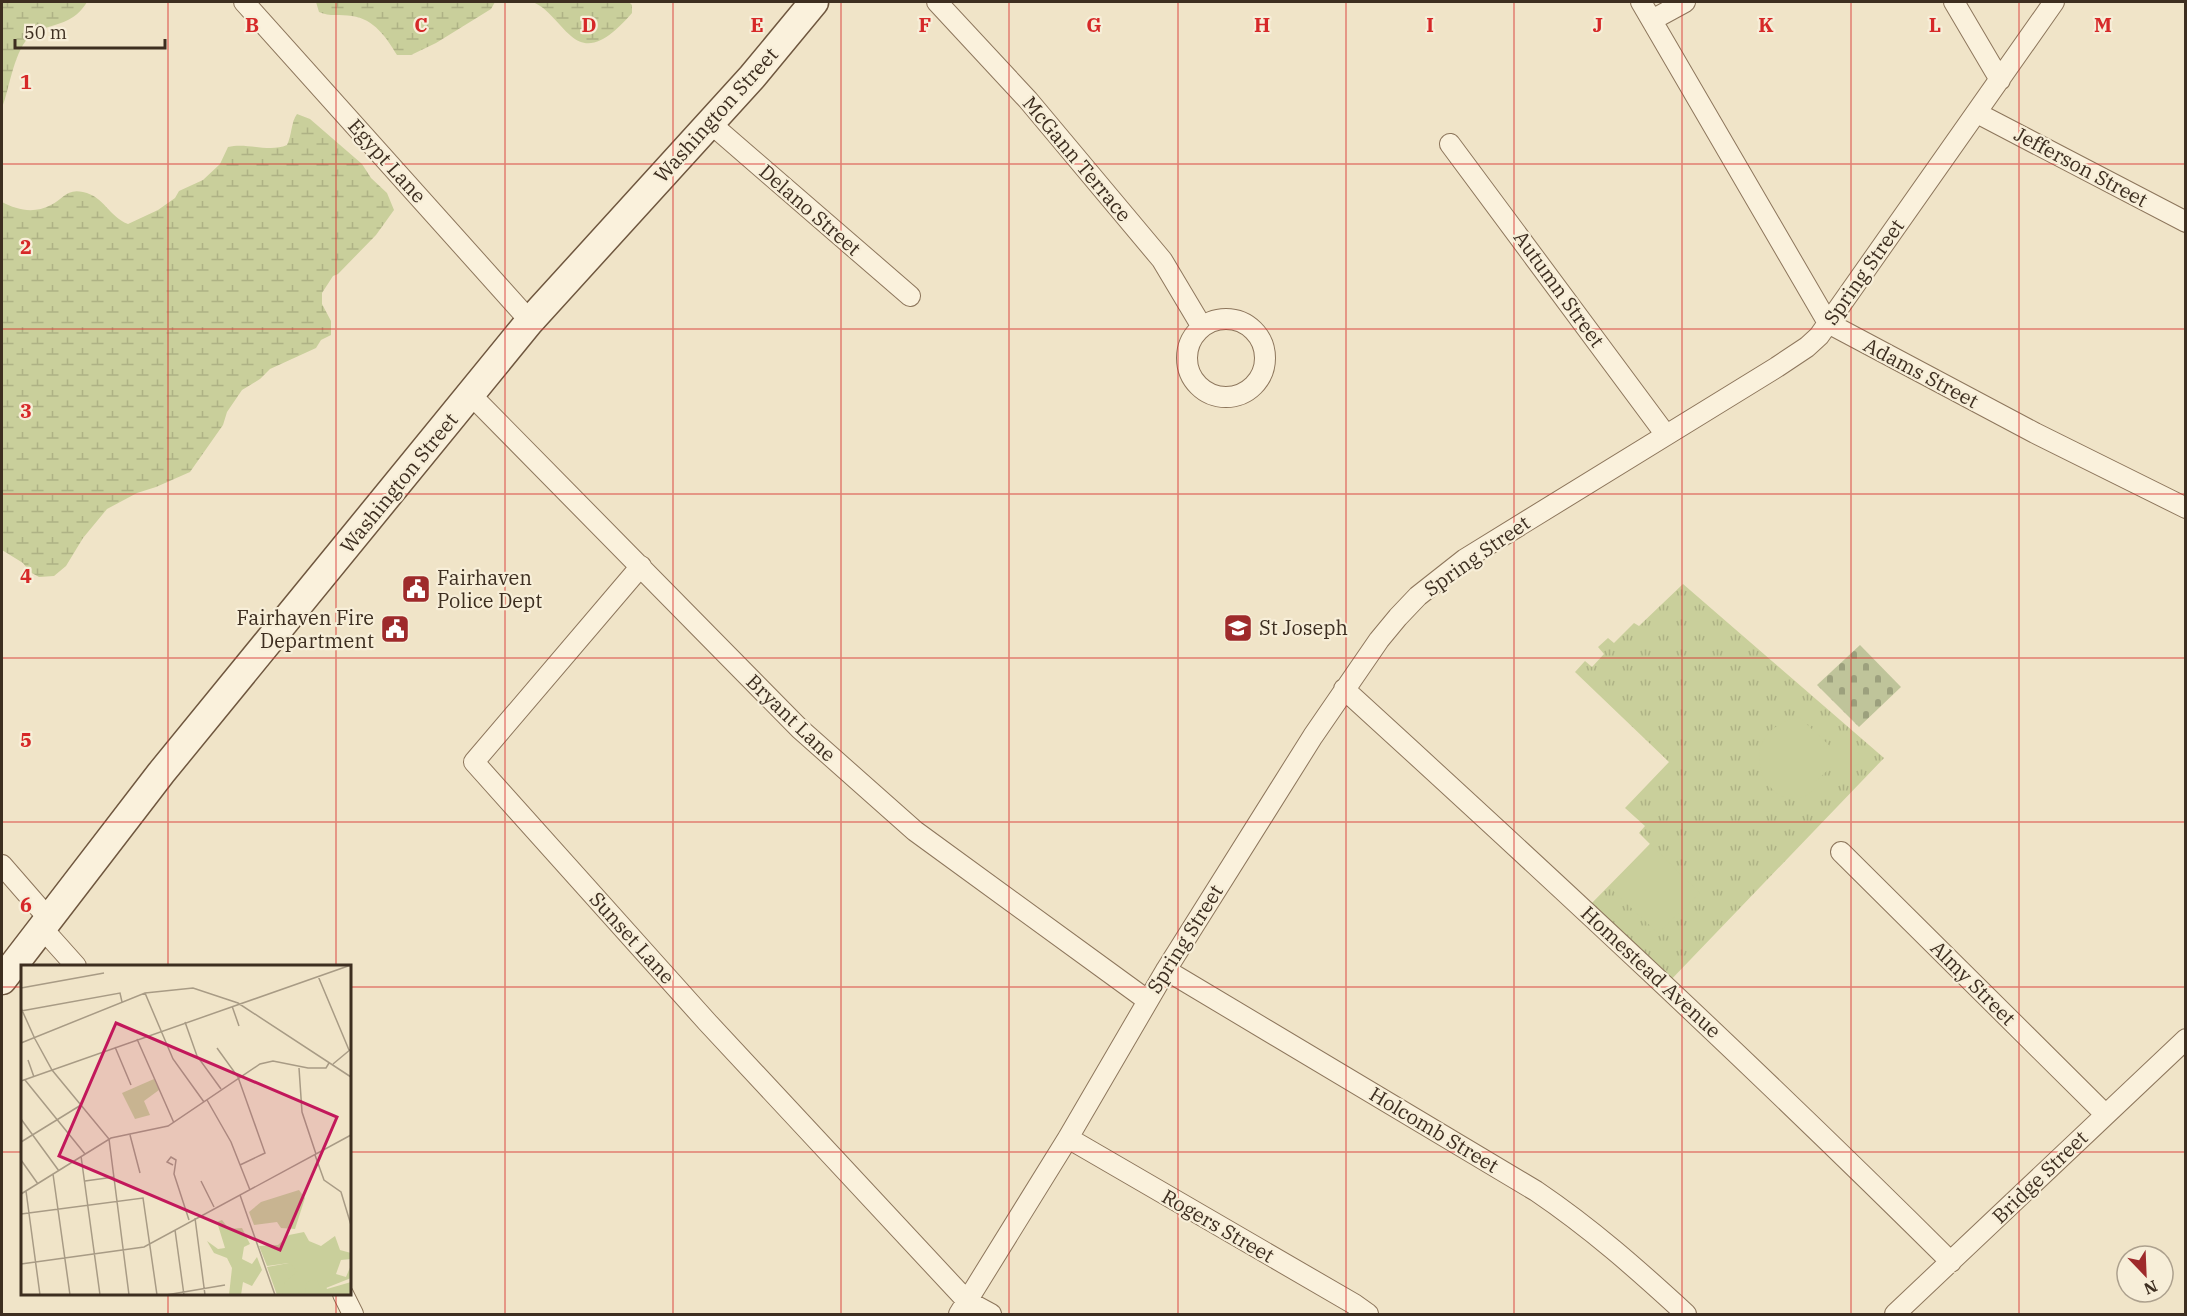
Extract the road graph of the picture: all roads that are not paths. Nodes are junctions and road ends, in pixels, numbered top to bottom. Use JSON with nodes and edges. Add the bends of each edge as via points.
{"nodes":[{"id":1,"x":244,"y":2,"type":"edge"},
{"id":2,"x":814,"y":2,"type":"edge"},
{"id":3,"x":937,"y":2,"type":"edge"},
{"id":4,"x":1641,"y":2,"type":"edge"},
{"id":5,"x":1685,"y":2,"type":"edge"},
{"id":6,"x":1954,"y":2,"type":"edge"},
{"id":7,"x":2054,"y":2,"type":"edge"},
{"id":8,"x":1652,"y":20,"type":"junction"},
{"id":9,"x":2000,"y":80,"type":"junction"},
{"id":10,"x":1977,"y":113,"type":"junction"},
{"id":11,"x":710,"y":123,"type":"junction"},
{"id":12,"x":1450,"y":144,"type":"dead end"},
{"id":13,"x":2186,"y":222,"type":"edge"},
{"id":14,"x":910,"y":296,"type":"dead end"},
{"id":15,"x":530,"y":321,"type":"junction"},
{"id":16,"x":1828,"y":323,"type":"junction"},
{"id":17,"x":1202,"y":327,"type":"junction"},
{"id":18,"x":471,"y":395,"type":"junction"},
{"id":19,"x":1666,"y":435,"type":"junction"},
{"id":20,"x":2186,"y":508,"type":"edge"},
{"id":21,"x":641,"y":566,"type":"junction"},
{"id":22,"x":1344,"y":689,"type":"junction"},
{"id":23,"x":1841,"y":852,"type":"dead end"},
{"id":24,"x":2,"y":865,"type":"edge"},
{"id":25,"x":45,"y":924,"type":"junction"},
{"id":26,"x":75,"y":965,"type":"edge"},
{"id":27,"x":1166,"y":970,"type":"junction"},
{"id":28,"x":2,"y":980,"type":"edge"},
{"id":29,"x":1147,"y":1000,"type":"junction"},
{"id":30,"x":2186,"y":1039,"type":"edge"},
{"id":31,"x":2105,"y":1114,"type":"junction"},
{"id":32,"x":1068,"y":1138,"type":"junction"},
{"id":33,"x":1951,"y":1262,"type":"junction"},
{"id":34,"x":344,"y":1295,"type":"edge"},
{"id":35,"x":963,"y":1308,"type":"edge"},
{"id":36,"x":353,"y":1314,"type":"edge"},
{"id":37,"x":991,"y":1314,"type":"edge"},
{"id":38,"x":1368,"y":1314,"type":"edge"},
{"id":39,"x":1686,"y":1314,"type":"edge"},
{"id":40,"x":1895,"y":1314,"type":"edge"}],
"edges":[{"from":1,"to":15,"type":"street","name":"Egypt Lane"},
{"from":2,"to":11,"type":"main road","name":"Washington Street"},
{"from":3,"to":17,"type":"street","name":"McGann Terrace","via":[[1028,100],[1162,260]]},
{"from":4,"to":8,"type":"street"},
{"from":5,"to":8,"type":"street"},
{"from":6,"to":9,"type":"street"},
{"from":7,"to":9,"type":"street","name":"Spring Street"},
{"from":8,"to":16,"type":"street"},
{"from":9,"to":10,"type":"street","name":"Spring Street"},
{"from":10,"to":13,"type":"street","name":"Jefferson Street"},
{"from":10,"to":16,"type":"street","name":"Spring Street"},
{"from":11,"to":14,"type":"street","name":"Delano Street"},
{"from":11,"to":15,"type":"main road","name":"Washington Street"},
{"from":12,"to":19,"type":"street","name":"Autumn Street"},
{"from":15,"to":18,"type":"main road","name":"Washington Street"},
{"from":16,"to":19,"type":"street","name":"Spring Street","via":[[1795,356]]},
{"from":16,"to":20,"type":"street","name":"Adams Street","via":[[2036,434]]},
{"from":17,"to":17,"type":"street","via":[[1190,342],[1186,361],[1189,374],[1207,393],[1219,397],[1245,393],[1262,374],[1265,361],[1259,337],[1239,321],[1213,321]]},
{"from":18,"to":21,"type":"street","name":"Bryant Lane"},
{"from":18,"to":25,"type":"main road","name":"Washington Street","via":[[161,773]]},
{"from":19,"to":22,"type":"street","name":"Spring Street","via":[[1494,541],[1418,596]]},
{"from":21,"to":29,"type":"street","name":"Bryant Lane","via":[[800,729],[915,831]]},
{"from":21,"to":35,"type":"street","name":"Sunset Lane","via":[[474,762]]},
{"from":22,"to":27,"type":"street","name":"Spring Street"},
{"from":22,"to":33,"type":"street","name":"Homestead Avenue","via":[[1665,985]]},
{"from":23,"to":31,"type":"street","name":"Almy Street"},
{"from":24,"to":25,"type":"street"},
{"from":25,"to":26,"type":"street"},
{"from":25,"to":28,"type":"main road","name":"Washington Street"},
{"from":27,"to":29,"type":"street","name":"Spring Street"},
{"from":27,"to":39,"type":"street","name":"Holcomb Street","via":[[1577,1218]]},
{"from":29,"to":32,"type":"street","name":"Spring Street"},
{"from":30,"to":31,"type":"street","name":"Bridge Street"},
{"from":31,"to":33,"type":"street","name":"Bridge Street"},
{"from":32,"to":35,"type":"street","name":"Spring Street"},
{"from":32,"to":38,"type":"street","name":"Rogers Street"},
{"from":33,"to":40,"type":"street","name":"Bridge Street"},
{"from":34,"to":36,"type":"street"},
{"from":35,"to":37,"type":"street"}]}
